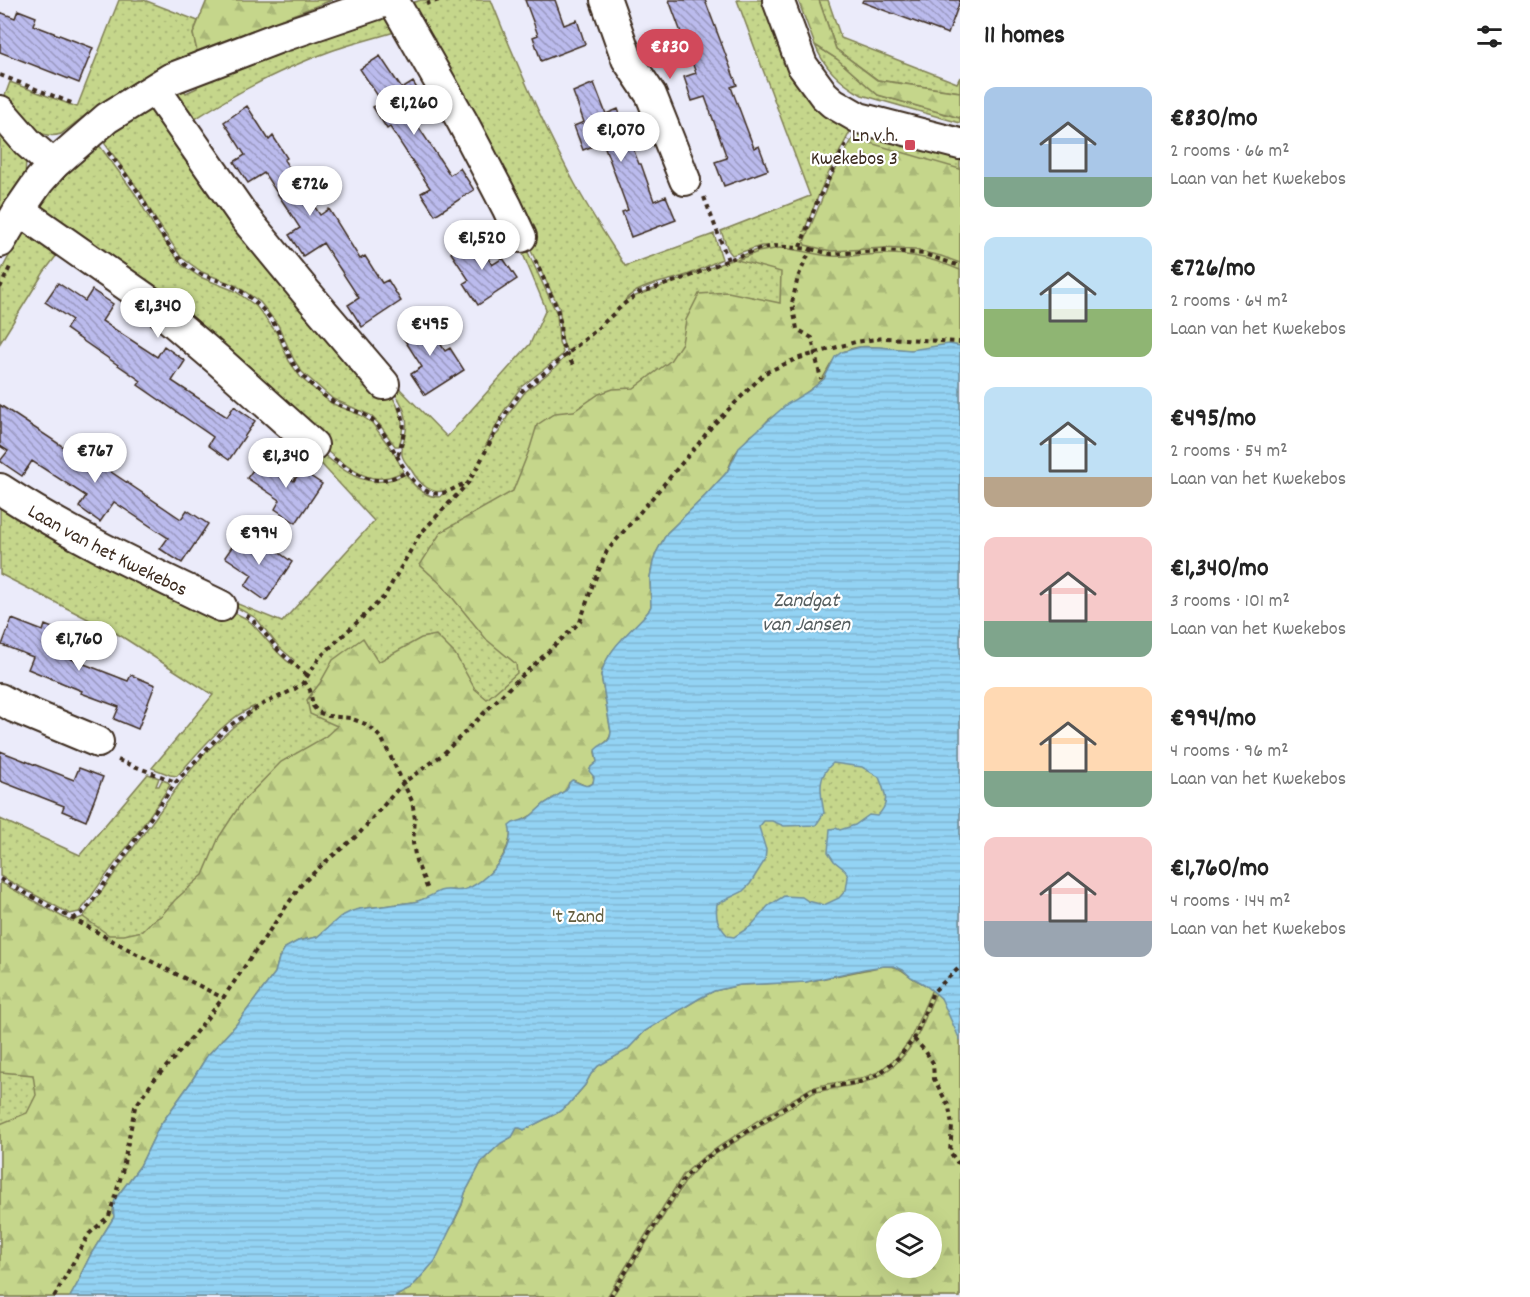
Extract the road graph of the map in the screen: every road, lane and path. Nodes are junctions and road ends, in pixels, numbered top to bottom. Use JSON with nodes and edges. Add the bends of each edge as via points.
{"nodes":[{"id":1,"x":391,"y":0,"type":"edge"},
{"id":2,"x":606,"y":0,"type":"edge"},
{"id":3,"x":778,"y":0,"type":"edge"},
{"id":4,"x":0,"y":75,"type":"edge"},
{"id":5,"x":155,"y":89,"type":"junction"},
{"id":6,"x":74,"y":104,"type":"dead end"},
{"id":7,"x":0,"y":111,"type":"edge"},
{"id":8,"x":859,"y":118,"type":"junction"},
{"id":9,"x":92,"y":132,"type":"junction"},
{"id":10,"x":960,"y":144,"type":"edge"},
{"id":11,"x":53,"y":165,"type":"junction"},
{"id":12,"x":685,"y":180,"type":"joint"},
{"id":13,"x":19,"y":210,"type":"junction"},
{"id":14,"x":520,"y":237,"type":"joint"},
{"id":15,"x":0,"y":242,"type":"edge"},
{"id":16,"x":800,"y":247,"type":"junction"},
{"id":17,"x":811,"y":249,"type":"junction"},
{"id":18,"x":728,"y":260,"type":"junction"},
{"id":19,"x":960,"y":266,"type":"edge"},
{"id":20,"x":960,"y":342,"type":"edge"},
{"id":21,"x":814,"y":354,"type":"junction"},
{"id":22,"x":567,"y":355,"type":"junction"},
{"id":23,"x":573,"y":365,"type":"dead end"},
{"id":24,"x":821,"y":379,"type":"dead end"},
{"id":25,"x":384,"y":384,"type":"joint"},
{"id":26,"x":313,"y":445,"type":"joint"},
{"id":27,"x":398,"y":455,"type":"junction"},
{"id":28,"x":407,"y":472,"type":"junction"},
{"id":29,"x":468,"y":483,"type":"junction"},
{"id":30,"x":0,"y":489,"type":"edge"},
{"id":31,"x":221,"y":606,"type":"joint"},
{"id":32,"x":307,"y":675,"type":"junction"},
{"id":33,"x":304,"y":681,"type":"junction"},
{"id":34,"x":0,"y":699,"type":"edge"},
{"id":35,"x":98,"y":742,"type":"joint"},
{"id":36,"x":176,"y":782,"type":"junction"},
{"id":37,"x":403,"y":783,"type":"junction"},
{"id":38,"x":0,"y":879,"type":"edge"},
{"id":39,"x":429,"y":892,"type":"dead end"},
{"id":40,"x":73,"y":919,"type":"junction"},
{"id":41,"x":960,"y":967,"type":"edge"},
{"id":42,"x":223,"y":998,"type":"junction"},
{"id":43,"x":914,"y":1039,"type":"junction"},
{"id":44,"x":960,"y":1163,"type":"edge"},
{"id":45,"x":54,"y":1297,"type":"edge"},
{"id":46,"x":610,"y":1297,"type":"edge"}],
"edges":[{"from":1,"to":5,"type":"street","via":[[280,37],[170,79]]},
{"from":1,"to":14,"type":"street","via":[[467,130]]},
{"from":2,"to":12,"type":"street","via":[[627,60],[651,95]]},
{"from":3,"to":8,"type":"street","via":[[802,65],[832,103]]},
{"from":4,"to":6,"type":"path"},
{"from":5,"to":9,"type":"street","via":[[107,118]]},
{"from":5,"to":25,"type":"street","via":[[245,218]]},
{"from":7,"to":11,"type":"street"},
{"from":8,"to":10,"type":"street"},
{"from":8,"to":16,"type":"path","via":[[817,202]]},
{"from":9,"to":11,"type":"street"},
{"from":9,"to":27,"type":"path","via":[[139,193],[181,261],[200,275],[231,286],[256,302],[273,322],[302,375],[325,397],[375,422]]},
{"from":11,"to":13,"type":"street"},
{"from":12,"to":18,"type":"path","via":[[699,186]]},
{"from":13,"to":15,"type":"street"},
{"from":13,"to":26,"type":"street","via":[[149,301]]},
{"from":14,"to":22,"type":"path","via":[[530,250],[556,308]]},
{"from":16,"to":17,"type":"path"},
{"from":16,"to":18,"type":"path","via":[[774,246]]},
{"from":17,"to":19,"type":"path","via":[[831,254],[924,254]]},
{"from":17,"to":21,"type":"path","via":[[792,303],[796,329],[812,338]]},
{"from":18,"to":22,"type":"path","via":[[639,293]]},
{"from":20,"to":21,"type":"path","via":[[884,338]]},
{"from":21,"to":24,"type":"path"},
{"from":21,"to":37,"type":"path","via":[[765,373],[712,426],[607,551],[580,622],[442,755]]},
{"from":22,"to":23,"type":"path"},
{"from":22,"to":29,"type":"path","via":[[521,392]]},
{"from":25,"to":27,"type":"path","via":[[395,396],[404,418]]},
{"from":26,"to":28,"type":"path","via":[[364,478],[387,480]]},
{"from":27,"to":28,"type":"path"},
{"from":28,"to":29,"type":"path","via":[[431,493],[443,494]]},
{"from":29,"to":32,"type":"path","via":[[420,534],[384,597],[320,657]]},
{"from":30,"to":31,"type":"street","name":"Laan van het Kwekebos","via":[[113,554]]},
{"from":31,"to":32,"type":"path","via":[[249,616],[279,651]]},
{"from":32,"to":33,"type":"path"},
{"from":33,"to":36,"type":"path","via":[[226,728]]},
{"from":33,"to":37,"type":"path","via":[[318,712],[368,725],[382,739]]},
{"from":34,"to":35,"type":"street"},
{"from":35,"to":36,"type":"path","via":[[105,755]]},
{"from":36,"to":40,"type":"path","via":[[86,910]]},
{"from":37,"to":39,"type":"path","via":[[414,810],[416,861]]},
{"from":37,"to":42,"type":"path","via":[[358,835],[301,885]]},
{"from":38,"to":40,"type":"path"},
{"from":40,"to":42,"type":"path"},
{"from":41,"to":43,"type":"path","via":[[933,992]]},
{"from":42,"to":45,"type":"path","via":[[135,1107],[109,1216],[89,1234]]},
{"from":43,"to":44,"type":"path","via":[[933,1063],[934,1079],[949,1107],[950,1152]]},
{"from":43,"to":46,"type":"path","via":[[879,1074],[860,1082],[811,1090],[703,1160],[685,1177]]}]}
